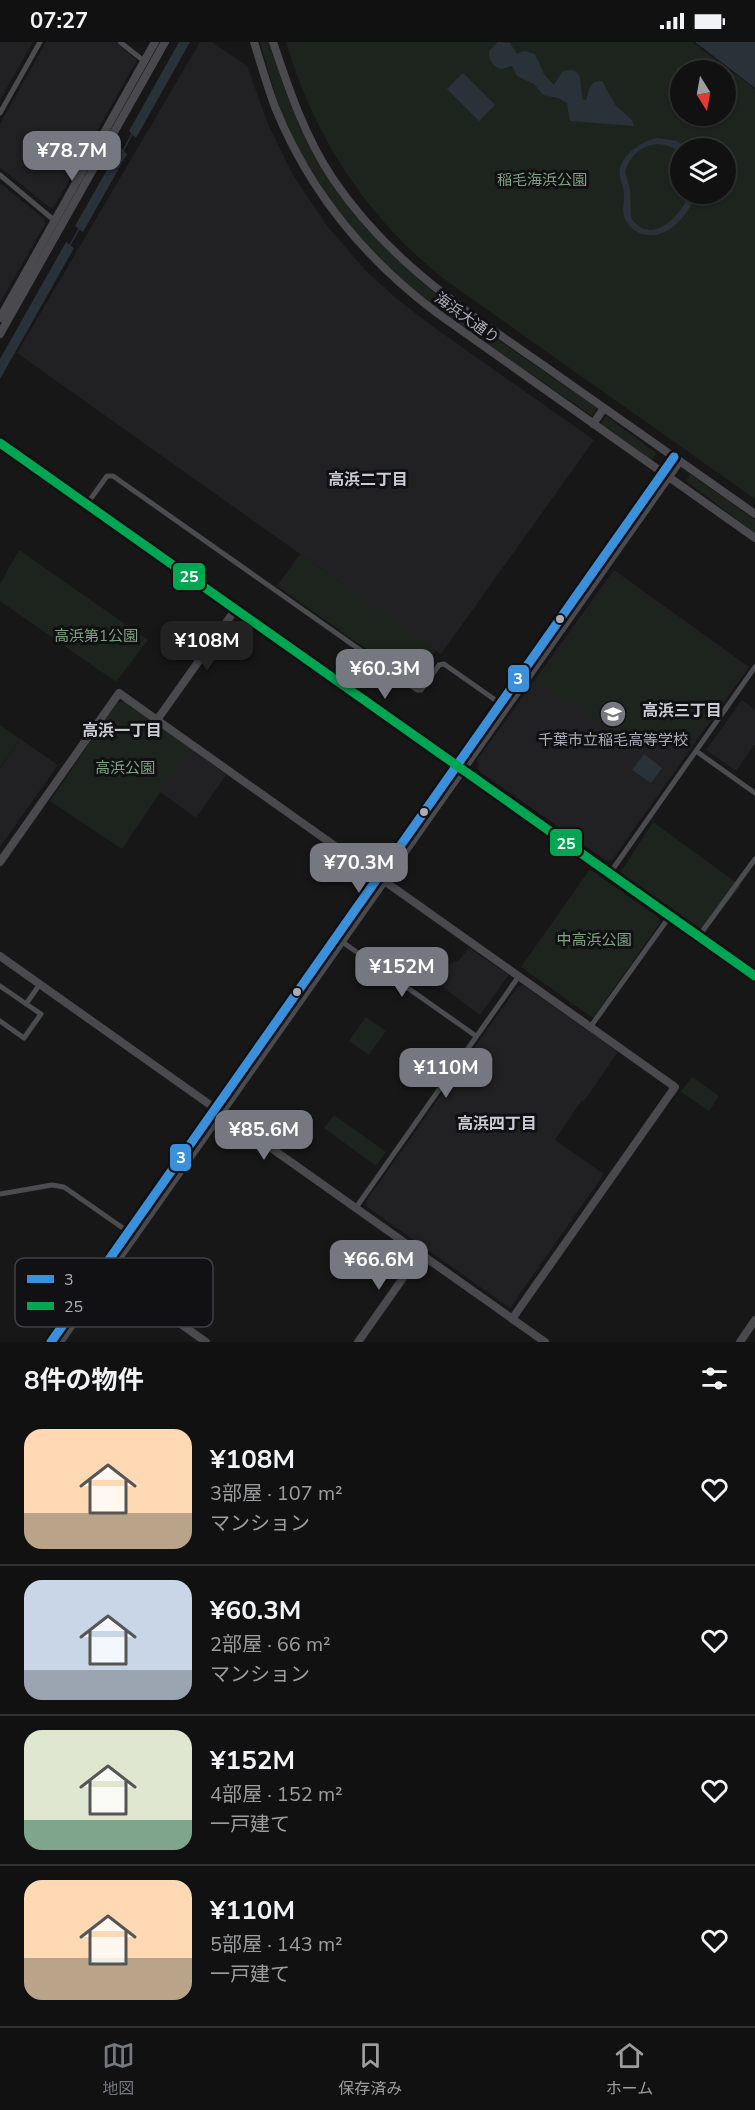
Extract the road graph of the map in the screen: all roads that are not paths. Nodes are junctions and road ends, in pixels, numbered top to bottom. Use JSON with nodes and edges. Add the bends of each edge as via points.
{"nodes":[{"id":1,"x":40,"y":42,"type":"edge"},
{"id":2,"x":120,"y":42,"type":"edge"},
{"id":3,"x":155,"y":42,"type":"edge"},
{"id":4,"x":165,"y":42,"type":"edge"},
{"id":5,"x":254,"y":42,"type":"edge"},
{"id":6,"x":273,"y":42,"type":"edge"},
{"id":7,"x":144,"y":61,"type":"junction"},
{"id":8,"x":0,"y":113,"type":"edge"},
{"id":9,"x":0,"y":176,"type":"edge"},
{"id":10,"x":58,"y":223,"type":"junction"},
{"id":11,"x":0,"y":318,"type":"edge"},
{"id":12,"x":0,"y":334,"type":"edge"},
{"id":13,"x":604,"y":408,"type":"junction"},
{"id":14,"x":593,"y":424,"type":"junction"},
{"id":15,"x":0,"y":443,"type":"edge"},
{"id":16,"x":677,"y":459,"type":"junction"},
{"id":17,"x":665,"y":475,"type":"junction"},
{"id":18,"x":87,"y":504,"type":"junction"},
{"id":19,"x":755,"y":514,"type":"edge"},
{"id":20,"x":755,"y":538,"type":"edge"},
{"id":21,"x":235,"y":610,"type":"junction"},
{"id":22,"x":755,"y":667,"type":"edge"},
{"id":23,"x":501,"y":704,"type":"junction"},
{"id":24,"x":157,"y":720,"type":"junction"},
{"id":25,"x":696,"y":751,"type":"junction"},
{"id":26,"x":460,"y":767,"type":"junction"},
{"id":27,"x":755,"y":793,"type":"edge"},
{"id":28,"x":755,"y":859,"type":"edge"},
{"id":29,"x":0,"y":862,"type":"edge"},
{"id":30,"x":610,"y":873,"type":"junction"},
{"id":31,"x":382,"y":878,"type":"junction"},
{"id":32,"x":670,"y":916,"type":"junction"},
{"id":33,"x":699,"y":936,"type":"junction"},
{"id":34,"x":341,"y":941,"type":"junction"},
{"id":35,"x":0,"y":956,"type":"edge"},
{"id":36,"x":519,"y":976,"type":"junction"},
{"id":37,"x":755,"y":976,"type":"edge"},
{"id":38,"x":40,"y":984,"type":"junction"},
{"id":39,"x":0,"y":986,"type":"edge"},
{"id":40,"x":26,"y":1004,"type":"junction"},
{"id":41,"x":0,"y":1021,"type":"edge"},
{"id":42,"x":591,"y":1026,"type":"junction"},
{"id":43,"x":476,"y":1036,"type":"junction"},
{"id":44,"x":218,"y":1111,"type":"junction"},
{"id":45,"x":0,"y":1194,"type":"edge"},
{"id":46,"x":355,"y":1209,"type":"junction"},
{"id":47,"x":131,"y":1234,"type":"junction"},
{"id":48,"x":420,"y":1254,"type":"junction"},
{"id":49,"x":114,"y":1258,"type":"edge"},
{"id":50,"x":512,"y":1319,"type":"junction"},
{"id":51,"x":755,"y":1320,"type":"edge"},
{"id":52,"x":62,"y":1327,"type":"edge"},
{"id":53,"x":69,"y":1327,"type":"edge"},
{"id":54,"x":185,"y":1327,"type":"edge"},
{"id":55,"x":51,"y":1342,"type":"edge"},
{"id":56,"x":60,"y":1342,"type":"edge"},
{"id":57,"x":206,"y":1342,"type":"edge"},
{"id":58,"x":358,"y":1342,"type":"edge"},
{"id":59,"x":545,"y":1342,"type":"edge"},
{"id":60,"x":740,"y":1342,"type":"edge"}],
"edges":[{"from":1,"to":8,"type":"street"},
{"from":2,"to":7,"type":"street"},
{"from":3,"to":7,"type":"street"},
{"from":4,"to":10,"type":"street"},
{"from":5,"to":14,"type":"street","name":"海浜大通り","via":[[289,139],[316,187],[357,241],[414,296]]},
{"from":6,"to":13,"type":"street","name":"海浜大通り","via":[[294,105],[319,154],[343,193],[384,243],[441,294]]},
{"from":7,"to":10,"type":"street"},
{"from":9,"to":10,"type":"street"},
{"from":10,"to":11,"type":"street"},
{"from":10,"to":12,"type":"street"},
{"from":13,"to":14,"type":"street"},
{"from":13,"to":16,"type":"street","name":"海浜大通り"},
{"from":14,"to":17,"type":"street","name":"海浜大通り"},
{"from":15,"to":18,"type":"street"},
{"from":16,"to":17,"type":"street"},
{"from":16,"to":19,"type":"street","name":"海浜大通り"},
{"from":17,"to":20,"type":"street","name":"海浜大通り"},
{"from":17,"to":23,"type":"street"},
{"from":17,"to":26,"type":"street"},
{"from":18,"to":21,"type":"street"},
{"from":18,"to":23,"type":"street","via":[[107,476],[113,476],[417,690],[444,663]]},
{"from":21,"to":24,"type":"street"},
{"from":21,"to":26,"type":"street"},
{"from":22,"to":25,"type":"street"},
{"from":23,"to":26,"type":"street"},
{"from":24,"to":29,"type":"street","via":[[119,693]]},
{"from":24,"to":31,"type":"street"},
{"from":25,"to":27,"type":"street"},
{"from":25,"to":30,"type":"street"},
{"from":26,"to":30,"type":"street"},
{"from":26,"to":31,"type":"street"},
{"from":28,"to":33,"type":"street"},
{"from":30,"to":32,"type":"street"},
{"from":31,"to":34,"type":"street"},
{"from":31,"to":36,"type":"street"},
{"from":31,"to":44,"type":"street"},
{"from":32,"to":33,"type":"street"},
{"from":32,"to":42,"type":"street"},
{"from":33,"to":37,"type":"street"},
{"from":34,"to":43,"type":"street"},
{"from":34,"to":44,"type":"street"},
{"from":35,"to":38,"type":"street"},
{"from":36,"to":42,"type":"street"},
{"from":36,"to":43,"type":"street"},
{"from":38,"to":40,"type":"street"},
{"from":38,"to":44,"type":"street"},
{"from":39,"to":40,"type":"street"},
{"from":40,"to":41,"type":"street","via":[[41,1014],[24,1038]]},
{"from":42,"to":50,"type":"street","via":[[675,1088]]},
{"from":43,"to":46,"type":"street"},
{"from":44,"to":46,"type":"street"},
{"from":44,"to":47,"type":"street"},
{"from":45,"to":47,"type":"street","via":[[52,1185],[64,1187]]},
{"from":46,"to":48,"type":"street"},
{"from":47,"to":49,"type":"street"},
{"from":48,"to":50,"type":"street"},
{"from":48,"to":58,"type":"street"},
{"from":50,"to":59,"type":"street"},
{"from":51,"to":60,"type":"street"},
{"from":52,"to":55,"type":"street"},
{"from":53,"to":56,"type":"street"},
{"from":54,"to":57,"type":"street"}]}
